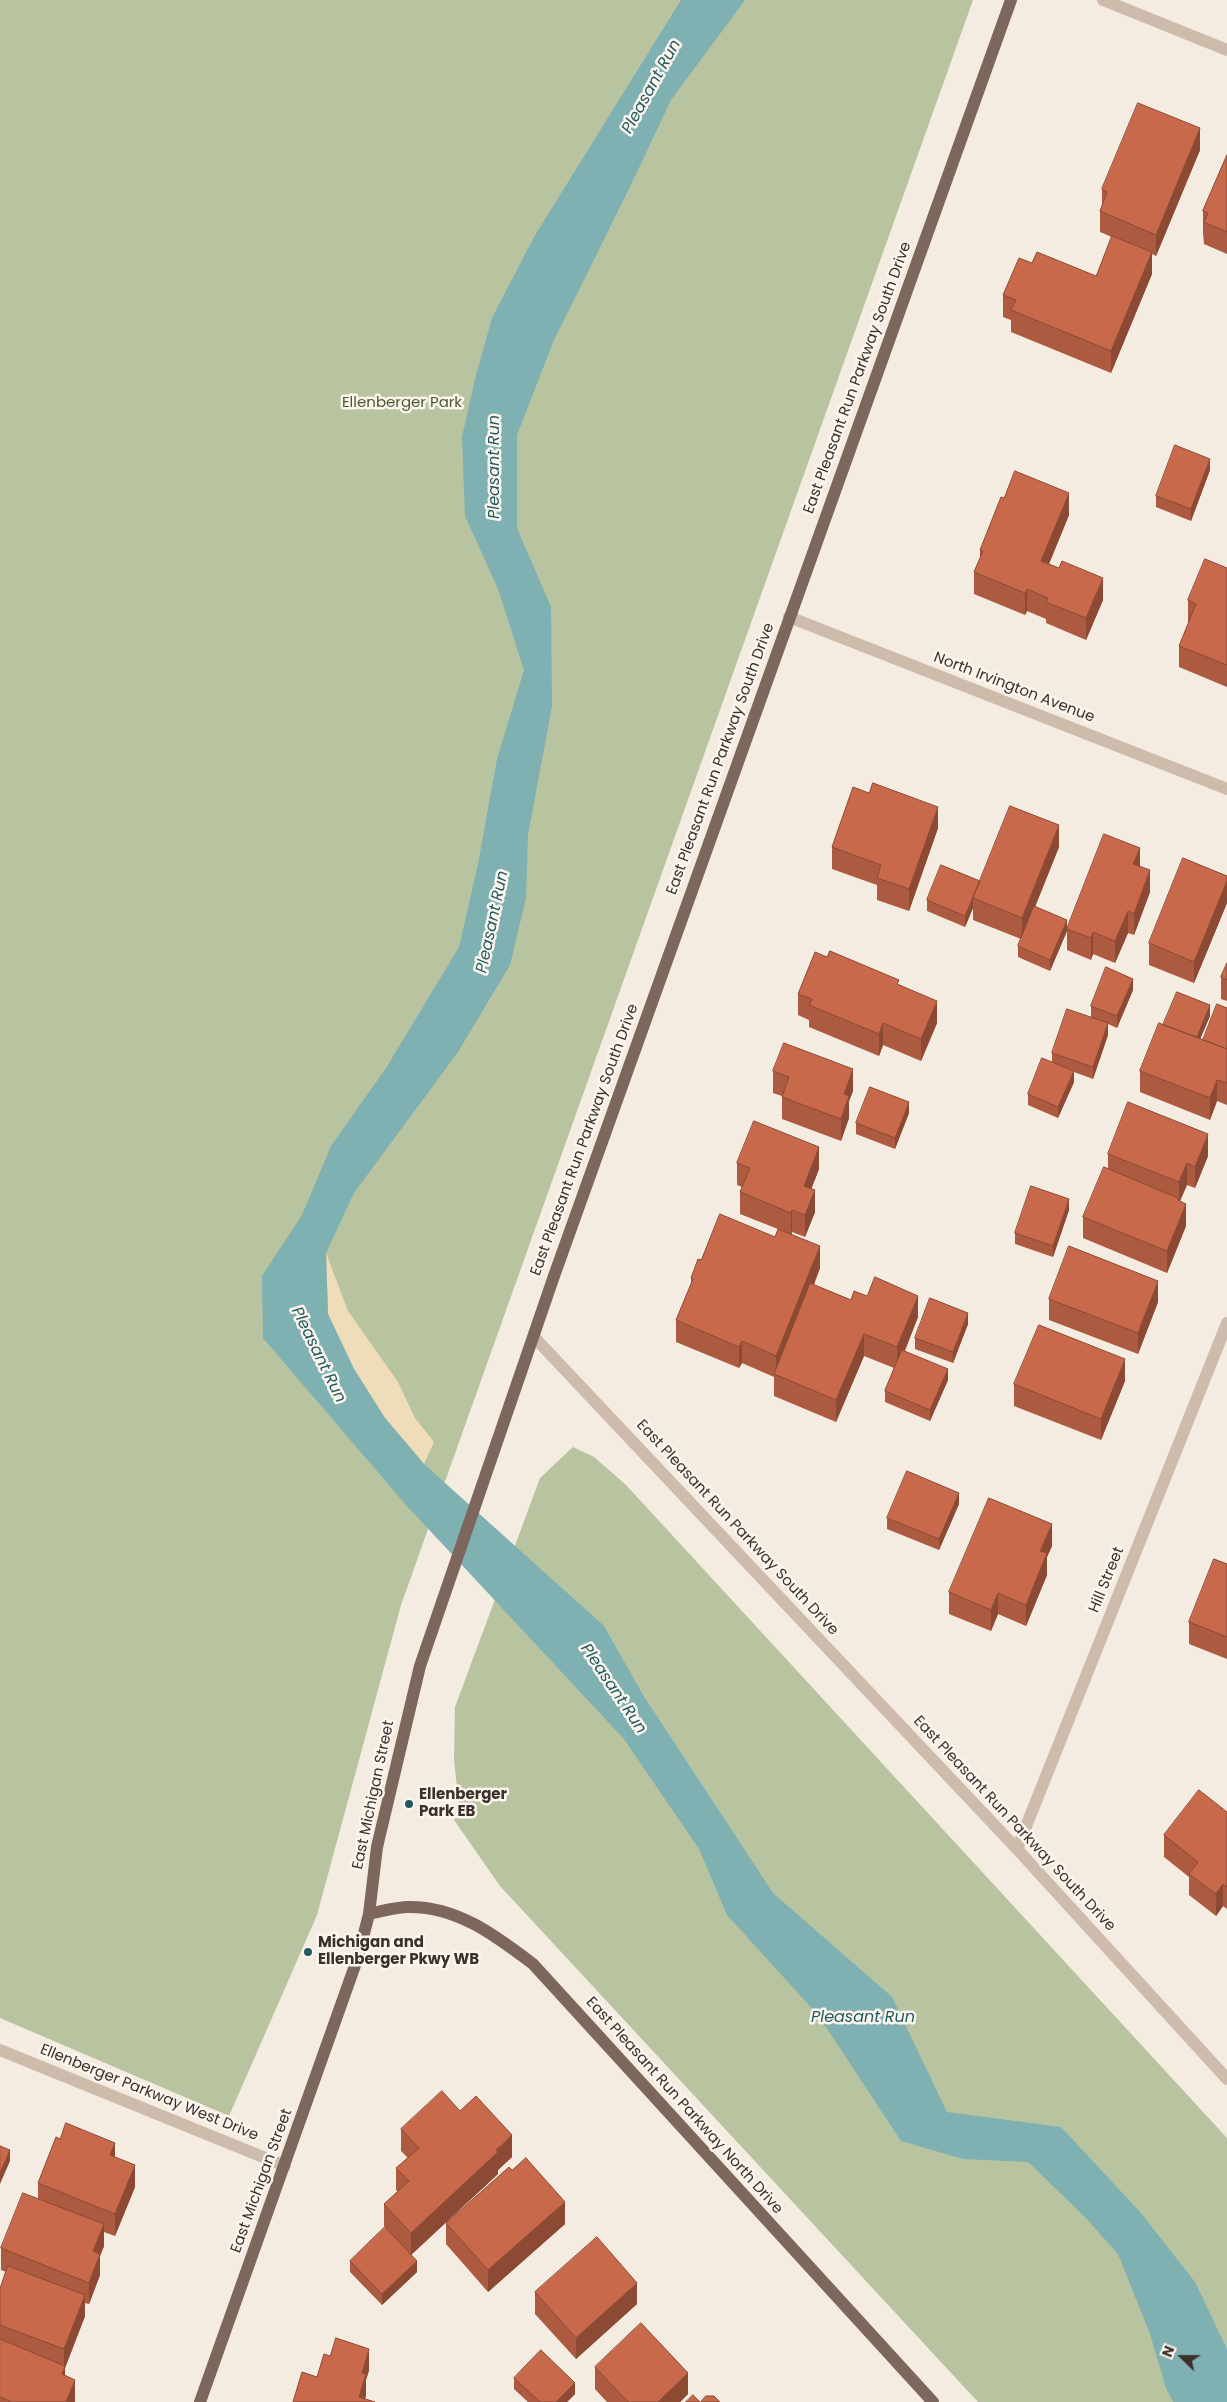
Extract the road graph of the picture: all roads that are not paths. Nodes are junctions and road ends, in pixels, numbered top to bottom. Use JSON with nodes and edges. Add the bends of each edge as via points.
{"nodes":[{"id":1,"x":1011,"y":0,"type":"edge"},
{"id":2,"x":1103,"y":0,"type":"edge"},
{"id":3,"x":1227,"y":50,"type":"edge"},
{"id":4,"x":789,"y":617,"type":"junction"},
{"id":5,"x":1227,"y":789,"type":"edge"},
{"id":6,"x":1227,"y":1323,"type":"edge"},
{"id":7,"x":534,"y":1337,"type":"junction"},
{"id":8,"x":1017,"y":1849,"type":"junction"},
{"id":9,"x":369,"y":1914,"type":"junction"},
{"id":10,"x":0,"y":2050,"type":"edge"},
{"id":11,"x":1227,"y":2079,"type":"edge"},
{"id":12,"x":285,"y":2166,"type":"junction"},
{"id":13,"x":200,"y":2402,"type":"edge"},
{"id":14,"x":933,"y":2402,"type":"edge"}],
"edges":[{"from":1,"to":4,"type":"main road","name":"East Pleasant Run Parkway South Drive"},
{"from":2,"to":3,"type":"street"},
{"from":4,"to":5,"type":"street","name":"North Irvington Avenue"},
{"from":4,"to":7,"type":"main road","name":"East Pleasant Run Parkway South Drive"},
{"from":6,"to":8,"type":"street","name":"Hill Street"},
{"from":7,"to":8,"type":"street","name":"East Pleasant Run Parkway South Drive"},
{"from":7,"to":9,"type":"main road","name":"East Michigan Street","via":[[420,1666],[377,1847]]},
{"from":8,"to":11,"type":"street","name":"East Pleasant Run Parkway South Drive"},
{"from":9,"to":12,"type":"main road","name":"East Michigan Street","via":[[358,1957]]},
{"from":9,"to":14,"type":"main road","name":"East Pleasant Run Parkway North Drive","via":[[407,1907],[444,1912],[493,1934],[533,1964]]},
{"from":10,"to":12,"type":"street","name":"Ellenberger Parkway West Drive"},
{"from":12,"to":13,"type":"main road","name":"East Michigan Street"}]}
